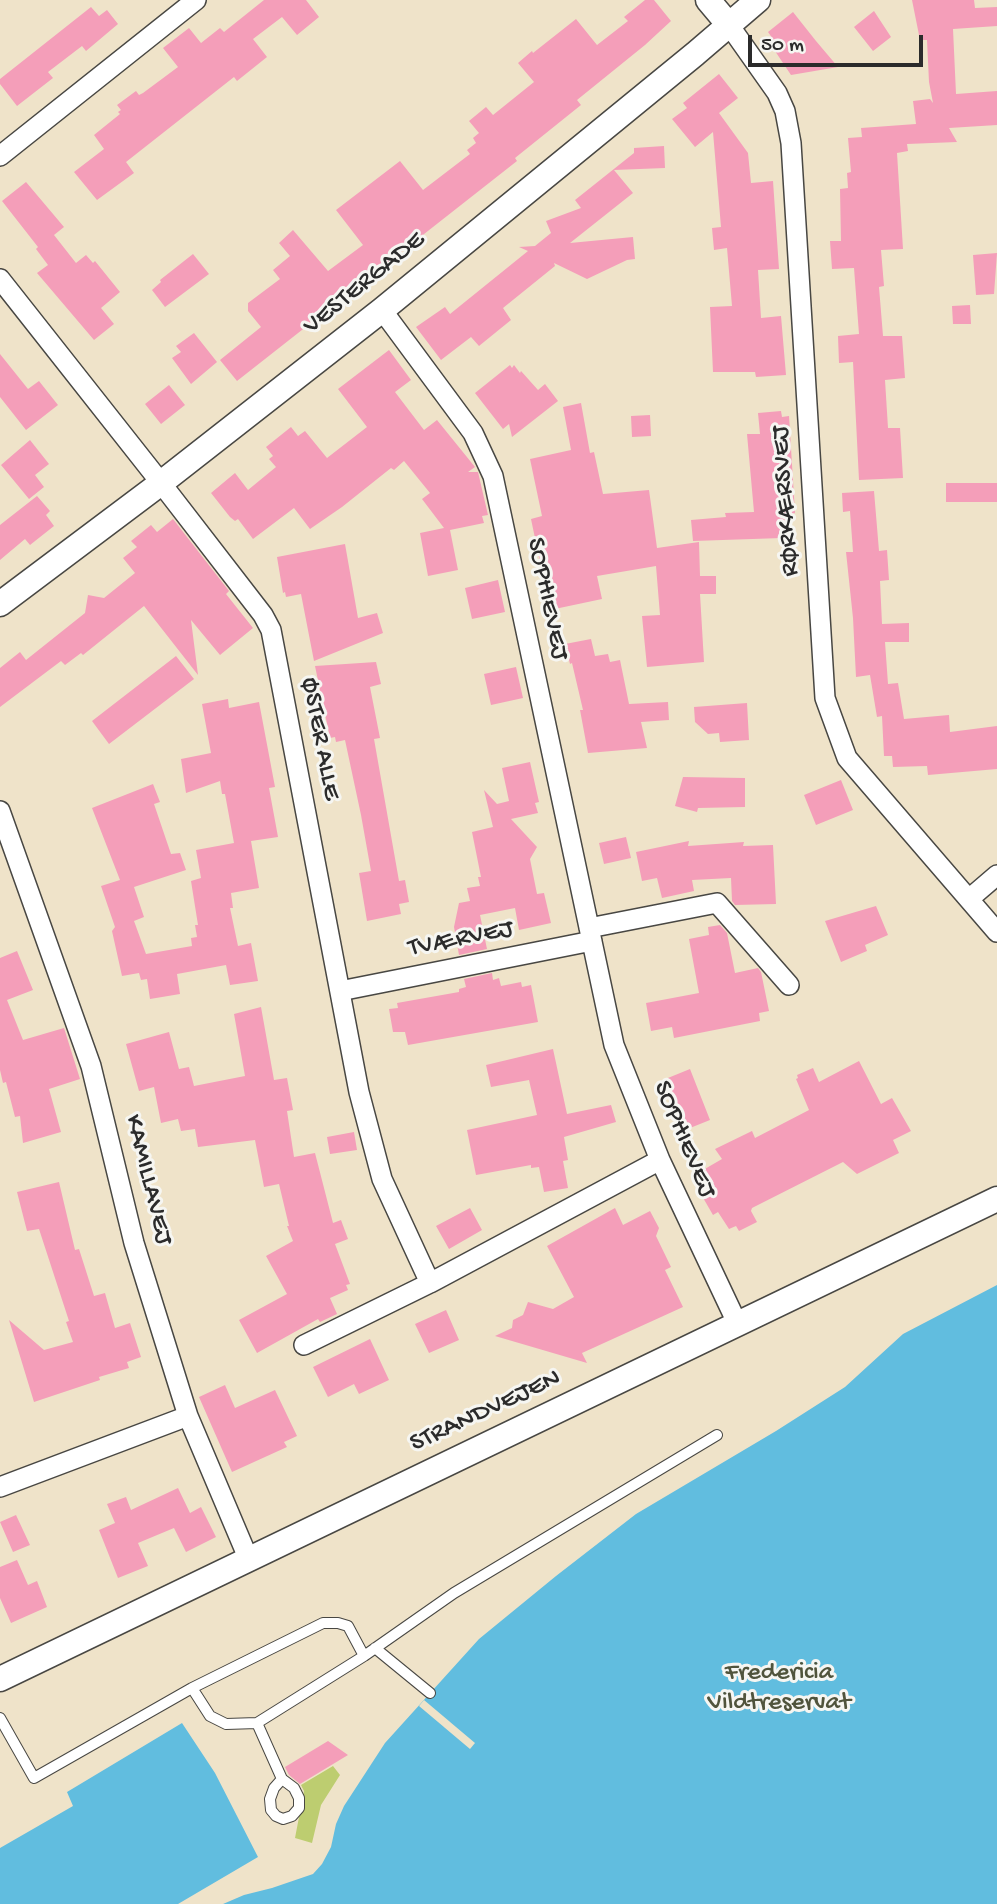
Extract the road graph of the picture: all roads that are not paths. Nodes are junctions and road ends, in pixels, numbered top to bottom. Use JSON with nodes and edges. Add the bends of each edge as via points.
{"nodes":[{"id":1,"x":195,"y":0,"type":"edge"},
{"id":2,"x":708,"y":0,"type":"edge"},
{"id":3,"x":758,"y":0,"type":"edge"},
{"id":4,"x":729,"y":25,"type":"junction"},
{"id":5,"x":0,"y":156,"type":"edge"},
{"id":6,"x":0,"y":279,"type":"edge"},
{"id":7,"x":383,"y":310,"type":"junction"},
{"id":8,"x":161,"y":483,"type":"junction"},
{"id":9,"x":0,"y":604,"type":"edge"},
{"id":10,"x":0,"y":811,"type":"edge"},
{"id":11,"x":997,"y":875,"type":"edge"},
{"id":12,"x":969,"y":899,"type":"junction"},
{"id":13,"x":997,"y":932,"type":"edge"},
{"id":14,"x":590,"y":935,"type":"junction"},
{"id":15,"x":789,"y":985,"type":"dead end"},
{"id":16,"x":340,"y":990,"type":"junction"},
{"id":17,"x":660,"y":1160,"type":"junction"},
{"id":18,"x":997,"y":1199,"type":"edge"},
{"id":19,"x":430,"y":1283,"type":"junction"},
{"id":20,"x":738,"y":1325,"type":"junction"},
{"id":21,"x":304,"y":1345,"type":"dead end"},
{"id":22,"x":188,"y":1416,"type":"junction"},
{"id":23,"x":718,"y":1435,"type":"dead end"},
{"id":24,"x":0,"y":1487,"type":"edge"},
{"id":25,"x":249,"y":1560,"type":"junction"},
{"id":26,"x":375,"y":1647,"type":"junction"},
{"id":27,"x":363,"y":1656,"type":"junction"},
{"id":28,"x":0,"y":1678,"type":"edge"},
{"id":29,"x":192,"y":1688,"type":"junction"},
{"id":30,"x":430,"y":1693,"type":"dead end"},
{"id":31,"x":0,"y":1718,"type":"edge"},
{"id":32,"x":257,"y":1723,"type":"junction"},
{"id":33,"x":282,"y":1780,"type":"dead end"}],
"edges":[{"from":1,"to":5,"type":"street"},
{"from":2,"to":4,"type":"street"},
{"from":3,"to":4,"type":"street","name":"VESTERGADE"},
{"from":4,"to":7,"type":"street","name":"VESTERGADE"},
{"from":4,"to":12,"type":"street","name":"RØRKÆRSVEJ","via":[[777,93],[791,143],[825,698],[847,758]]},
{"from":6,"to":8,"type":"street","name":"ØSTER ALLE"},
{"from":7,"to":8,"type":"street","name":"VESTERGADE"},
{"from":7,"to":14,"type":"street","name":"SOPHIEVEJ","via":[[473,433],[493,476]]},
{"from":8,"to":9,"type":"street","name":"VESTERGADE"},
{"from":8,"to":16,"type":"street","name":"ØSTER ALLE","via":[[271,630]]},
{"from":10,"to":22,"type":"street","name":"KAMILLAVEJ","via":[[91,1066],[134,1243]]},
{"from":11,"to":12,"type":"street"},
{"from":12,"to":13,"type":"street","name":"RØRKÆRSVEJ"},
{"from":14,"to":15,"type":"street","via":[[717,903]]},
{"from":14,"to":16,"type":"street","name":"TVÆRVEJ"},
{"from":14,"to":17,"type":"street","name":"SOPHIEVEJ","via":[[614,1045]]},
{"from":16,"to":19,"type":"street","name":"ØSTER ALLE","via":[[359,1092],[382,1179]]},
{"from":17,"to":19,"type":"street"},
{"from":17,"to":20,"type":"street","name":"SOPHIEVEJ"},
{"from":18,"to":20,"type":"street","name":"STRANDVEJEN"},
{"from":19,"to":21,"type":"street"},
{"from":20,"to":25,"type":"street","name":"STRANDVEJEN"},
{"from":22,"to":24,"type":"street"},
{"from":22,"to":25,"type":"street","name":"KAMILLAVEJ"},
{"from":23,"to":26,"type":"lane","via":[[454,1593]]},
{"from":25,"to":28,"type":"street","name":"STRANDVEJEN"},
{"from":26,"to":27,"type":"lane"},
{"from":26,"to":30,"type":"lane"},
{"from":27,"to":29,"type":"lane","via":[[348,1626],[323,1623]]},
{"from":27,"to":32,"type":"lane"},
{"from":29,"to":31,"type":"lane","via":[[34,1778]]},
{"from":29,"to":32,"type":"lane","via":[[210,1716],[226,1724]]},
{"from":32,"to":33,"type":"lane","via":[[265,1752]]}]}
